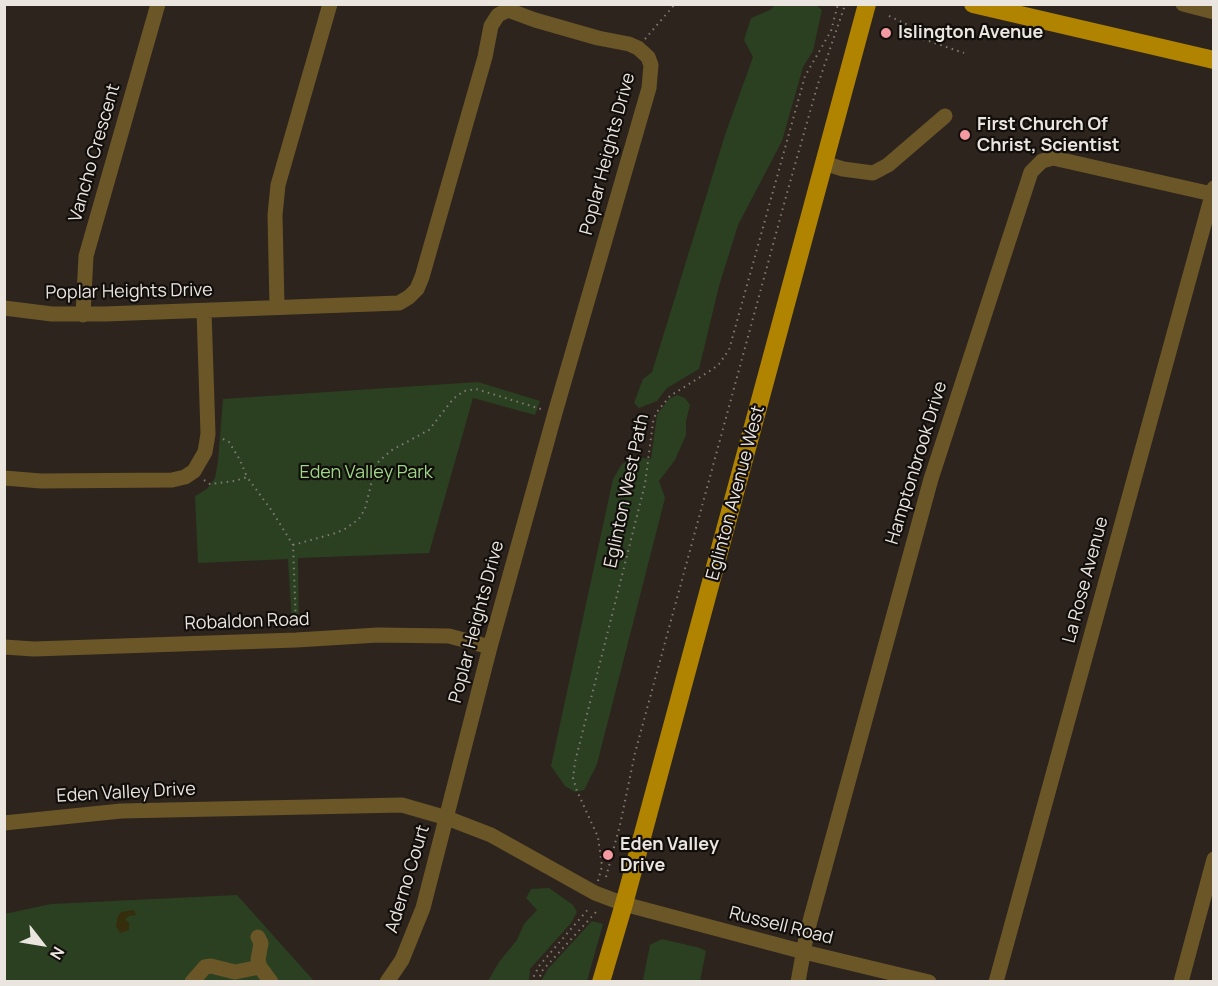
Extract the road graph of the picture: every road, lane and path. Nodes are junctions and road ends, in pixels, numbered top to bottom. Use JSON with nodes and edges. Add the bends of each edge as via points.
{"nodes":[{"id":1,"x":158,"y":4,"type":"edge"},
{"id":2,"x":330,"y":4,"type":"edge"},
{"id":3,"x":675,"y":4,"type":"edge"},
{"id":4,"x":838,"y":4,"type":"edge"},
{"id":5,"x":867,"y":4,"type":"edge"},
{"id":6,"x":973,"y":4,"type":"edge"},
{"id":7,"x":1183,"y":4,"type":"edge"},
{"id":8,"x":845,"y":5,"type":"edge"},
{"id":9,"x":1214,"y":12,"type":"edge"},
{"id":10,"x":890,"y":16,"type":"dead end"},
{"id":11,"x":638,"y":48,"type":"junction"},
{"id":12,"x":964,"y":53,"type":"dead end"},
{"id":13,"x":1214,"y":60,"type":"edge"},
{"id":14,"x":945,"y":116,"type":"dead end"},
{"id":15,"x":824,"y":163,"type":"junction"},
{"id":16,"x":1213,"y":191,"type":"edge"},
{"id":17,"x":277,"y":307,"type":"junction"},
{"id":18,"x":4,"y":308,"type":"edge"},
{"id":19,"x":204,"y":311,"type":"junction"},
{"id":20,"x":83,"y":315,"type":"junction"},
{"id":21,"x":555,"y":414,"type":"junction"},
{"id":22,"x":224,"y":438,"type":"dead end"},
{"id":23,"x":194,"y":471,"type":"junction"},
{"id":24,"x":247,"y":477,"type":"junction"},
{"id":25,"x":4,"y":478,"type":"edge"},
{"id":26,"x":293,"y":545,"type":"junction"},
{"id":27,"x":296,"y":640,"type":"junction"},
{"id":28,"x":4,"y":647,"type":"edge"},
{"id":29,"x":490,"y":647,"type":"junction"},
{"id":30,"x":447,"y":818,"type":"junction"},
{"id":31,"x":4,"y":823,"type":"edge"},
{"id":32,"x":1214,"y":859,"type":"edge"},
{"id":33,"x":606,"y":877,"type":"dead end"},
{"id":34,"x":598,"y":880,"type":"dead end"},
{"id":35,"x":624,"y":904,"type":"junction"},
{"id":36,"x":591,"y":905,"type":"dead end"},
{"id":37,"x":596,"y":912,"type":"dead end"},
{"id":38,"x":258,"y":937,"type":"dead end"},
{"id":39,"x":804,"y":952,"type":"junction"},
{"id":40,"x":260,"y":967,"type":"junction"},
{"id":41,"x":192,"y":981,"type":"edge"},
{"id":42,"x":271,"y":981,"type":"edge"},
{"id":43,"x":387,"y":981,"type":"edge"},
{"id":44,"x":531,"y":981,"type":"edge"},
{"id":45,"x":538,"y":981,"type":"edge"},
{"id":46,"x":601,"y":981,"type":"edge"},
{"id":47,"x":798,"y":981,"type":"edge"},
{"id":48,"x":929,"y":981,"type":"edge"},
{"id":49,"x":996,"y":981,"type":"edge"},
{"id":50,"x":1181,"y":981,"type":"edge"}],
"edges":[{"from":1,"to":20,"type":"street","name":"Vancho Crescent","via":[[86,256]]},
{"from":2,"to":17,"type":"street","via":[[278,184]]},
{"from":3,"to":11,"type":"path"},
{"from":4,"to":34,"type":"path","name":"Eglinton West Path","via":[[831,31],[805,76],[729,350],[713,369],[670,396],[653,422],[645,484],[573,778],[598,837],[602,866]]},
{"from":5,"to":15,"type":"main road","name":"Eglinton Avenue West"},
{"from":6,"to":13,"type":"main road"},
{"from":7,"to":9,"type":"street"},
{"from":8,"to":33,"type":"path","via":[[784,204],[635,753]]},
{"from":10,"to":12,"type":"path","via":[[906,24],[920,38]]},
{"from":11,"to":17,"type":"street","name":"Poplar Heights Drive","via":[[508,10],[498,15],[417,289],[399,303]]},
{"from":11,"to":21,"type":"street","name":"Poplar Heights Drive","via":[[651,65],[649,88]]},
{"from":14,"to":15,"type":"street","via":[[888,165],[873,173]]},
{"from":15,"to":35,"type":"main road","name":"Eglinton Avenue West"},
{"from":16,"to":39,"type":"street","name":"Hamptonbrook Drive","via":[[1053,158],[1042,161],[1031,172],[930,479]]},
{"from":16,"to":49,"type":"street","name":"La Rose Avenue"},
{"from":17,"to":19,"type":"street","name":"Poplar Heights Drive"},
{"from":18,"to":20,"type":"street","name":"Poplar Heights Drive"},
{"from":19,"to":20,"type":"street","name":"Poplar Heights Drive"},
{"from":19,"to":23,"type":"street","via":[[208,434],[205,453]]},
{"from":21,"to":26,"type":"path","via":[[476,389],[464,391],[429,430],[379,461],[359,519],[336,533]]},
{"from":21,"to":29,"type":"street","name":"Poplar Heights Drive"},
{"from":22,"to":24,"type":"path"},
{"from":23,"to":24,"type":"path","via":[[210,484]]},
{"from":23,"to":25,"type":"street","via":[[172,480]]},
{"from":24,"to":26,"type":"path"},
{"from":26,"to":27,"type":"path"},
{"from":27,"to":28,"type":"street","name":"Robaldon Road"},
{"from":27,"to":29,"type":"street","name":"Robaldon Road","via":[[432,635]]},
{"from":29,"to":30,"type":"street","name":"Poplar Heights Drive"},
{"from":30,"to":31,"type":"street","name":"Eden Valley Drive","via":[[402,805],[339,805],[121,811]]},
{"from":30,"to":35,"type":"street","name":"Eden Valley Drive","via":[[491,834],[595,893]]},
{"from":30,"to":43,"type":"street","name":"Aderno Court","via":[[417,926],[402,960]]},
{"from":32,"to":50,"type":"street"},
{"from":35,"to":39,"type":"street","name":"Russell Road"},
{"from":35,"to":46,"type":"main road","name":"Eglinton Avenue West"},
{"from":36,"to":44,"type":"path","via":[[539,966]]},
{"from":37,"to":45,"type":"path","via":[[542,971]]},
{"from":38,"to":40,"type":"street"},
{"from":39,"to":47,"type":"street","name":"Hamptonbrook Drive"},
{"from":39,"to":48,"type":"street","name":"Russell Road"},
{"from":40,"to":41,"type":"street","via":[[235,972],[205,967]]},
{"from":40,"to":42,"type":"street"}]}
